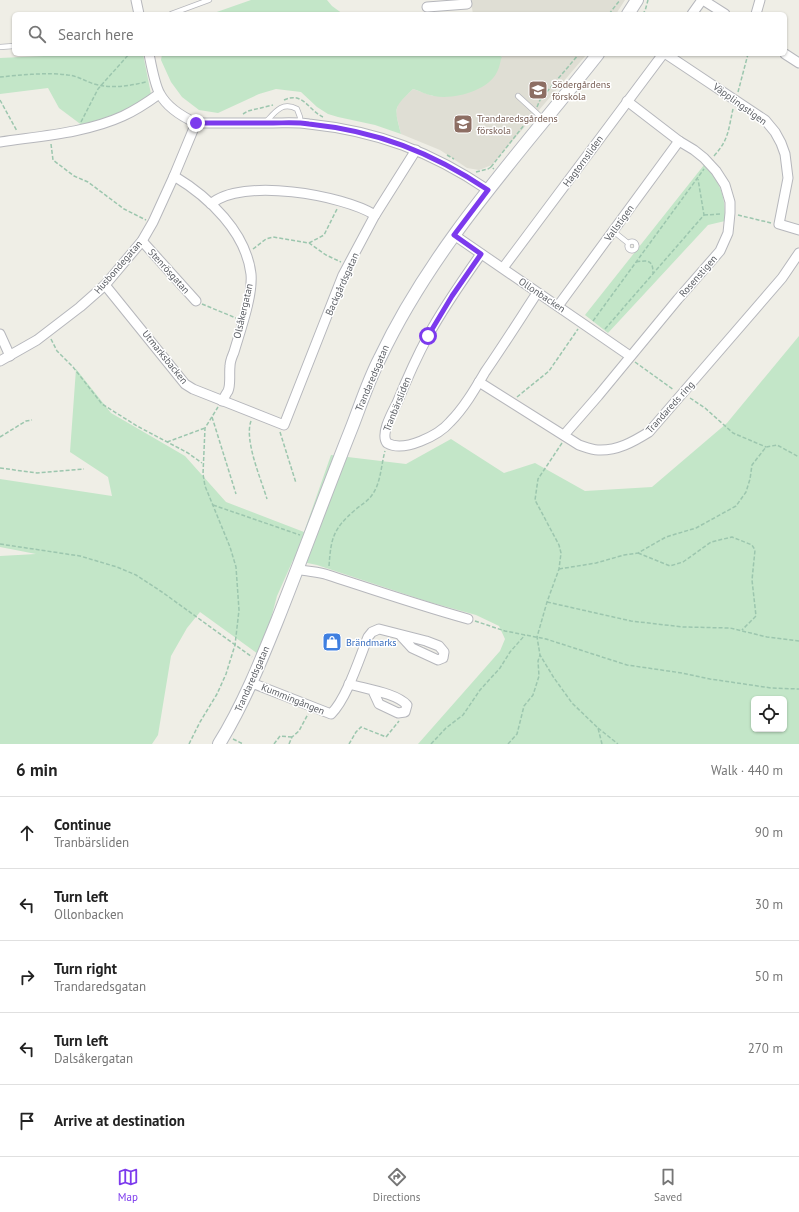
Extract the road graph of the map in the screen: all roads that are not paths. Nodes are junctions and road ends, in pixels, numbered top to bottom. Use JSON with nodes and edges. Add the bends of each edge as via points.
{"nodes":[{"id":1,"x":136,"y":0,"type":"edge"},
{"id":2,"x":209,"y":0,"type":"edge"},
{"id":3,"x":466,"y":0,"type":"edge"},
{"id":4,"x":637,"y":0,"type":"edge"},
{"id":5,"x":703,"y":0,"type":"edge"},
{"id":6,"x":760,"y":0,"type":"edge"},
{"id":7,"x":427,"y":7,"type":"dead end"},
{"id":8,"x":139,"y":12,"type":"edge"},
{"id":9,"x":176,"y":12,"type":"edge"},
{"id":10,"x":629,"y":12,"type":"edge"},
{"id":11,"x":694,"y":12,"type":"edge"},
{"id":12,"x":722,"y":12,"type":"edge"},
{"id":13,"x":757,"y":12,"type":"edge"},
{"id":14,"x":12,"y":46,"type":"edge"},
{"id":15,"x":0,"y":47,"type":"edge"},
{"id":16,"x":787,"y":55,"type":"edge"},
{"id":17,"x":150,"y":56,"type":"edge"},
{"id":18,"x":596,"y":56,"type":"edge"},
{"id":19,"x":661,"y":56,"type":"edge"},
{"id":20,"x":669,"y":56,"type":"edge"},
{"id":21,"x":799,"y":63,"type":"edge"},
{"id":22,"x":159,"y":94,"type":"junction"},
{"id":23,"x":518,"y":96,"type":"dead end"},
{"id":24,"x":627,"y":101,"type":"junction"},
{"id":25,"x":544,"y":120,"type":"junction"},
{"id":26,"x":196,"y":123,"type":"junction"},
{"id":27,"x":264,"y":123,"type":"junction"},
{"id":28,"x":300,"y":123,"type":"junction"},
{"id":29,"x":679,"y":141,"type":"junction"},
{"id":30,"x":0,"y":142,"type":"edge"},
{"id":31,"x":416,"y":150,"type":"junction"},
{"id":32,"x":174,"y":176,"type":"junction"},
{"id":33,"x":488,"y":190,"type":"junction"},
{"id":34,"x":211,"y":204,"type":"junction"},
{"id":35,"x":375,"y":215,"type":"junction"},
{"id":36,"x":799,"y":230,"type":"edge"},
{"id":37,"x":613,"y":231,"type":"junction"},
{"id":38,"x":454,"y":235,"type":"junction"},
{"id":39,"x":142,"y":241,"type":"junction"},
{"id":40,"x":628,"y":243,"type":"dead end"},
{"id":41,"x":799,"y":253,"type":"edge"},
{"id":42,"x":481,"y":254,"type":"junction"},
{"id":43,"x":503,"y":268,"type":"junction"},
{"id":44,"x":105,"y":285,"type":"junction"},
{"id":45,"x":537,"y":293,"type":"junction"},
{"id":46,"x":196,"y":301,"type":"road end"},
{"id":47,"x":558,"y":306,"type":"junction"},
{"id":48,"x":0,"y":334,"type":"edge"},
{"id":49,"x":10,"y":356,"type":"junction"},
{"id":50,"x":629,"y":357,"type":"junction"},
{"id":51,"x":0,"y":361,"type":"edge"},
{"id":52,"x":479,"y":382,"type":"junction"},
{"id":53,"x":222,"y":401,"type":"junction"},
{"id":54,"x":282,"y":425,"type":"joint"},
{"id":55,"x":565,"y":435,"type":"junction"},
{"id":56,"x":298,"y":569,"type":"junction"},
{"id":57,"x":468,"y":619,"type":"road end"},
{"id":58,"x":401,"y":636,"type":"dead end"},
{"id":59,"x":252,"y":683,"type":"junction"},
{"id":60,"x":349,"y":684,"type":"junction"},
{"id":61,"x":373,"y":691,"type":"junction"},
{"id":62,"x":219,"y":744,"type":"edge"}],
"edges":[{"from":1,"to":8,"type":"street"},
{"from":2,"to":9,"type":"lane"},
{"from":3,"to":7,"type":"street","via":[[467,4]]},
{"from":4,"to":10,"type":"street"},
{"from":5,"to":11,"type":"street"},
{"from":5,"to":12,"type":"street"},
{"from":6,"to":13,"type":"street"},
{"from":14,"to":15,"type":"lane"},
{"from":16,"to":21,"type":"street"},
{"from":17,"to":22,"type":"street"},
{"from":18,"to":25,"type":"street","name":"Trandaredsgatan"},
{"from":19,"to":24,"type":"street","name":"Hagtornsliden"},
{"from":20,"to":36,"type":"street","name":"Väpplingstigen","via":[[765,120],[781,143],[786,161],[788,178],[779,224]]},
{"from":22,"to":26,"type":"street","via":[[183,117]]},
{"from":22,"to":30,"type":"street","via":[[140,108],[96,126]]},
{"from":23,"to":25,"type":"lane"},
{"from":24,"to":29,"type":"street","name":"Rosenstigen"},
{"from":24,"to":43,"type":"street","name":"Hagtornsliden"},
{"from":25,"to":33,"type":"street","name":"Trandaredsgatan"},
{"from":26,"to":27,"type":"street"},
{"from":26,"to":32,"type":"street","name":"Husbondegatan"},
{"from":27,"to":28,"type":"street"},
{"from":27,"to":28,"type":"lane","via":[[276,110],[291,106],[297,109]]},
{"from":28,"to":31,"type":"street","via":[[349,129]]},
{"from":29,"to":37,"type":"street","name":"Vallstigen"},
{"from":29,"to":50,"type":"street","name":"Rosenstigen","via":[[708,162],[725,185],[730,202],[728,233],[720,251]]},
{"from":31,"to":33,"type":"street"},
{"from":31,"to":35,"type":"street","name":"Backgårdsgatan"},
{"from":32,"to":34,"type":"street","name":"Olsåkergatan"},
{"from":32,"to":39,"type":"street","name":"Husbondegatan"},
{"from":33,"to":38,"type":"street","name":"Trandaredsgatan"},
{"from":34,"to":35,"type":"street","via":[[217,199],[236,193],[259,190],[295,192],[339,200],[366,209]]},
{"from":34,"to":53,"type":"street","name":"Olsåkergatan","via":[[239,239],[251,275],[250,294],[230,364],[228,390]]},
{"from":35,"to":54,"type":"street","name":"Backgårdsgatan","via":[[348,265]]},
{"from":37,"to":40,"type":"lane"},
{"from":37,"to":47,"type":"street","name":"Vallstigen"},
{"from":38,"to":42,"type":"street","name":"Ollonbacken"},
{"from":38,"to":56,"type":"street","name":"Trandaredsgatan","via":[[430,268],[379,358]]},
{"from":39,"to":44,"type":"street","name":"Husbondegatan"},
{"from":39,"to":46,"type":"street","name":"Stenrösgatan"},
{"from":41,"to":55,"type":"street","name":"Trandareds ring","via":[[782,278],[649,432],[617,448],[597,450],[579,445]]},
{"from":42,"to":43,"type":"street","name":"Ollonbacken"},
{"from":42,"to":52,"type":"street","name":"Tranbärsliden","via":[[452,296],[408,375],[387,427],[387,443],[394,446],[411,444],[442,430],[454,418]]},
{"from":43,"to":45,"type":"street","name":"Ollonbacken"},
{"from":44,"to":49,"type":"street","name":"Husbondegatan","via":[[47,333]]},
{"from":44,"to":53,"type":"street","name":"Utmarksbacken","via":[[185,384]]},
{"from":45,"to":47,"type":"street","name":"Ollonbacken"},
{"from":45,"to":52,"type":"street","name":"Tranbärsliden"},
{"from":47,"to":50,"type":"street","name":"Ollonbacken"},
{"from":48,"to":49,"type":"street"},
{"from":49,"to":51,"type":"street","name":"Husbondegatan"},
{"from":50,"to":55,"type":"street","name":"Rosenstigen"},
{"from":52,"to":55,"type":"street","name":"Trandareds ring"},
{"from":53,"to":54,"type":"street","name":"Utmarksbacken"},
{"from":56,"to":57,"type":"street","via":[[322,573]]},
{"from":56,"to":59,"type":"street","name":"Trandaredsgatan"},
{"from":58,"to":60,"type":"street","name":"Kummingången","via":[[379,630],[372,632]]},
{"from":59,"to":60,"type":"street","name":"Kummingången","via":[[331,714]]},
{"from":59,"to":62,"type":"street","name":"Trandaredsgatan"},
{"from":60,"to":61,"type":"street"},
{"from":61,"to":61,"type":"street","via":[[402,700],[408,705],[405,712],[398,713],[379,704]]}]}
